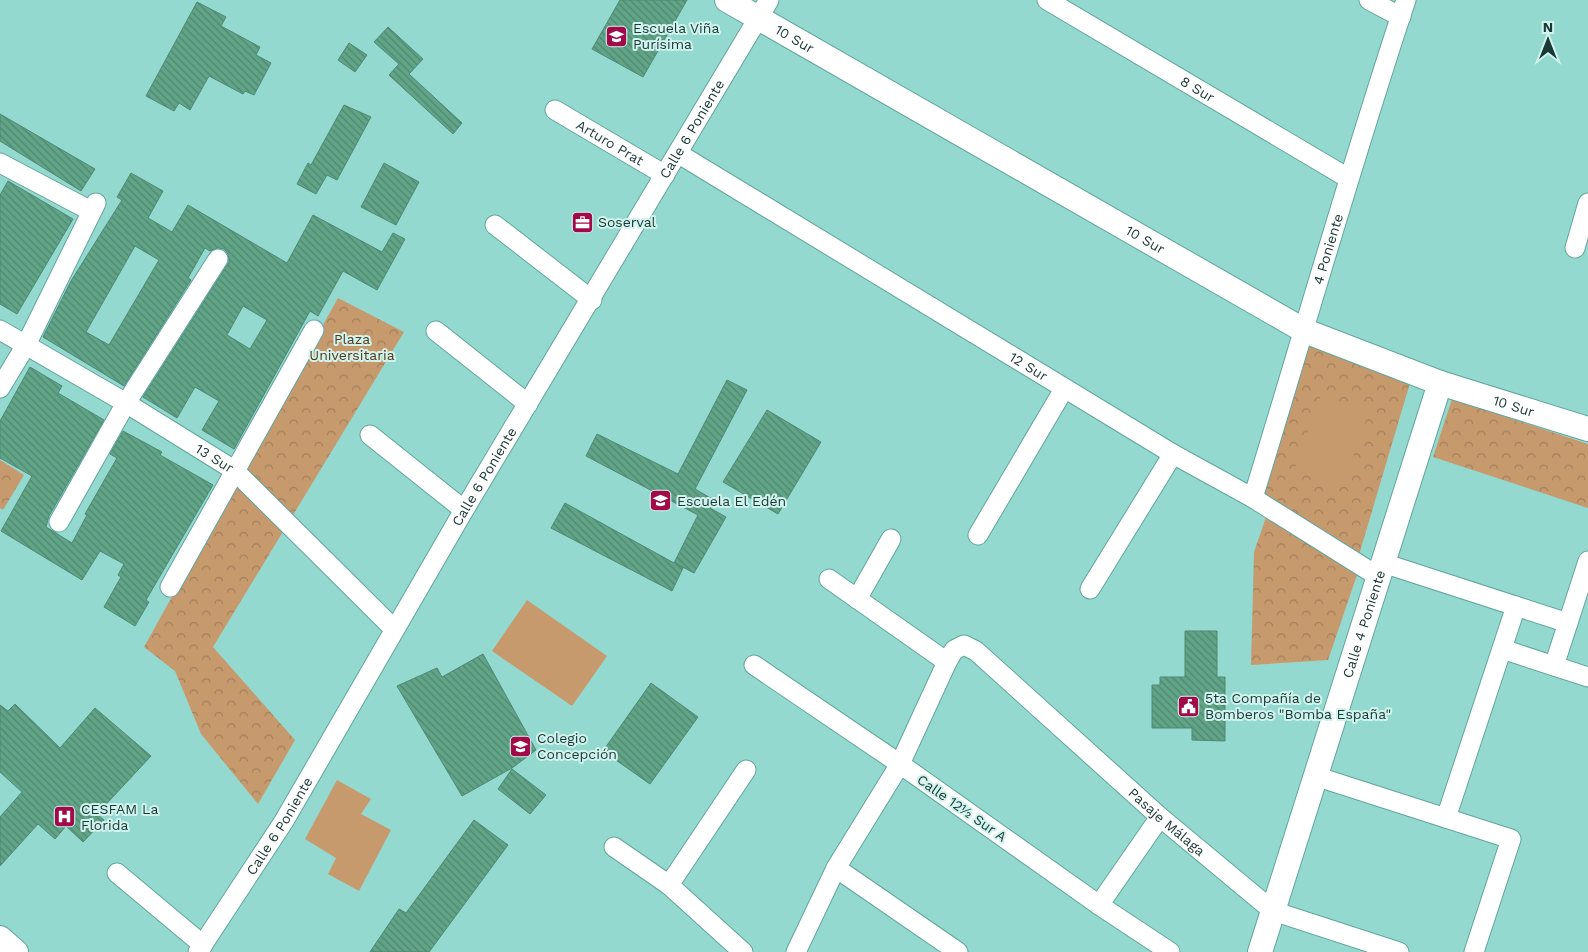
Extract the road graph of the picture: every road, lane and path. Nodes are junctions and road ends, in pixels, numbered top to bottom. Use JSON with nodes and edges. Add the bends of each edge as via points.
{"nodes":[{"id":1,"x":727,"y":0,"type":"edge"},
{"id":2,"x":1046,"y":0,"type":"edge"},
{"id":3,"x":1369,"y":0,"type":"edge"},
{"id":4,"x":1404,"y":8,"type":"edge"},
{"id":5,"x":764,"y":9,"type":"edge"},
{"id":6,"x":555,"y":110,"type":"dead end"},
{"id":7,"x":679,"y":154,"type":"junction"},
{"id":8,"x":0,"y":163,"type":"edge"},
{"id":9,"x":664,"y":175,"type":"junction"},
{"id":10,"x":1348,"y":178,"type":"junction"},
{"id":11,"x":1588,"y":203,"type":"edge"},
{"id":12,"x":495,"y":225,"type":"dead end"},
{"id":13,"x":1575,"y":248,"type":"dead end"},
{"id":14,"x":218,"y":259,"type":"dead end"},
{"id":15,"x":592,"y":300,"type":"junction"},
{"id":16,"x":0,"y":330,"type":"edge"},
{"id":17,"x":314,"y":330,"type":"dead end"},
{"id":18,"x":436,"y":331,"type":"dead end"},
{"id":19,"x":1305,"y":331,"type":"junction"},
{"id":20,"x":26,"y":345,"type":"junction"},
{"id":21,"x":1440,"y":383,"type":"junction"},
{"id":22,"x":0,"y":388,"type":"edge"},
{"id":23,"x":1064,"y":389,"type":"junction"},
{"id":24,"x":126,"y":403,"type":"junction"},
{"id":25,"x":528,"y":404,"type":"junction"},
{"id":26,"x":1588,"y":429,"type":"edge"},
{"id":27,"x":370,"y":435,"type":"dead end"},
{"id":28,"x":1173,"y":454,"type":"junction"},
{"id":29,"x":234,"y":470,"type":"junction"},
{"id":30,"x":1253,"y":498,"type":"junction"},
{"id":31,"x":464,"y":510,"type":"junction"},
{"id":32,"x":59,"y":522,"type":"dead end"},
{"id":33,"x":978,"y":535,"type":"dead end"},
{"id":34,"x":891,"y":539,"type":"dead end"},
{"id":35,"x":1588,"y":561,"type":"edge"},
{"id":36,"x":1381,"y":570,"type":"junction"},
{"id":37,"x":830,"y":579,"type":"dead end"},
{"id":38,"x":170,"y":587,"type":"dead end"},
{"id":39,"x":1090,"y":589,"type":"dead end"},
{"id":40,"x":857,"y":599,"type":"junction"},
{"id":41,"x":1516,"y":606,"type":"junction"},
{"id":42,"x":1568,"y":622,"type":"junction"},
{"id":43,"x":394,"y":630,"type":"junction"},
{"id":44,"x":1502,"y":649,"type":"junction"},
{"id":45,"x":947,"y":662,"type":"junction"},
{"id":46,"x":754,"y":665,"type":"dead end"},
{"id":47,"x":1554,"y":666,"type":"junction"},
{"id":48,"x":1588,"y":677,"type":"edge"},
{"id":49,"x":900,"y":764,"type":"junction"},
{"id":50,"x":746,"y":770,"type":"dead end"},
{"id":51,"x":1315,"y":776,"type":"junction"},
{"id":52,"x":1160,"y":817,"type":"junction"},
{"id":53,"x":1446,"y":818,"type":"junction"},
{"id":54,"x":614,"y":847,"type":"dead end"},
{"id":55,"x":836,"y":868,"type":"junction"},
{"id":56,"x":117,"y":873,"type":"dead end"},
{"id":57,"x":669,"y":886,"type":"junction"},
{"id":58,"x":1098,"y":905,"type":"junction"},
{"id":59,"x":1273,"y":911,"type":"junction"},
{"id":60,"x":0,"y":938,"type":"edge"},
{"id":61,"x":201,"y":948,"type":"edge"},
{"id":62,"x":16,"y":952,"type":"edge"},
{"id":63,"x":743,"y":952,"type":"edge"},
{"id":64,"x":796,"y":952,"type":"edge"},
{"id":65,"x":958,"y":952,"type":"edge"},
{"id":66,"x":1170,"y":952,"type":"edge"},
{"id":67,"x":1260,"y":952,"type":"edge"},
{"id":68,"x":1398,"y":952,"type":"edge"},
{"id":69,"x":1474,"y":952,"type":"edge"}],
"edges":[{"from":1,"to":5,"type":"street","name":"10 Sur"},
{"from":2,"to":10,"type":"street","name":"8 Sur"},
{"from":3,"to":4,"type":"street"},
{"from":4,"to":10,"type":"street","name":"4 Poniente"},
{"from":5,"to":7,"type":"street","name":"Calle 6 Poniente"},
{"from":5,"to":19,"type":"street","name":"10 Sur"},
{"from":6,"to":9,"type":"street","name":"Arturo Prat"},
{"from":7,"to":9,"type":"street","name":"Calle 6 Poniente"},
{"from":7,"to":23,"type":"street","name":"12 Sur"},
{"from":8,"to":20,"type":"street","via":[[94,207]]},
{"from":9,"to":15,"type":"street","name":"Calle 6 Poniente"},
{"from":10,"to":19,"type":"street","name":"4 Poniente"},
{"from":11,"to":13,"type":"street"},
{"from":12,"to":15,"type":"street"},
{"from":14,"to":24,"type":"street"},
{"from":15,"to":25,"type":"street","name":"Calle 6 Poniente"},
{"from":16,"to":20,"type":"street","name":"13 Sur"},
{"from":17,"to":29,"type":"street"},
{"from":18,"to":25,"type":"street"},
{"from":19,"to":21,"type":"street","name":"10 Sur"},
{"from":19,"to":30,"type":"street","name":"4 Poniente"},
{"from":20,"to":22,"type":"street"},
{"from":20,"to":24,"type":"street","name":"13 Sur"},
{"from":21,"to":26,"type":"street","name":"10 Sur"},
{"from":21,"to":36,"type":"street","name":"Calle 4 Poniente"},
{"from":23,"to":28,"type":"street","name":"12 Sur"},
{"from":23,"to":33,"type":"street"},
{"from":24,"to":29,"type":"street","name":"13 Sur"},
{"from":24,"to":32,"type":"street"},
{"from":25,"to":31,"type":"street","name":"Calle 6 Poniente"},
{"from":27,"to":31,"type":"street"},
{"from":28,"to":30,"type":"street","name":"12 Sur"},
{"from":28,"to":39,"type":"street"},
{"from":29,"to":38,"type":"street"},
{"from":29,"to":43,"type":"street","name":"13 Sur"},
{"from":30,"to":36,"type":"street","name":"12 Sur"},
{"from":31,"to":43,"type":"street","name":"Calle 6 Poniente"},
{"from":34,"to":40,"type":"street"},
{"from":35,"to":42,"type":"street"},
{"from":36,"to":41,"type":"street","name":"12 Sur"},
{"from":36,"to":51,"type":"street","name":"Calle 4 Poniente"},
{"from":37,"to":40,"type":"street"},
{"from":40,"to":45,"type":"street"},
{"from":41,"to":42,"type":"street","name":"12 Sur"},
{"from":41,"to":44,"type":"street"},
{"from":42,"to":47,"type":"street"},
{"from":43,"to":61,"type":"street","name":"Calle 6 Poniente","via":[[284,821]]},
{"from":44,"to":47,"type":"street"},
{"from":44,"to":53,"type":"street"},
{"from":45,"to":49,"type":"street"},
{"from":45,"to":52,"type":"street","name":"Pasaje Málaga","via":[[954,650],[964,645],[976,651]]},
{"from":46,"to":49,"type":"street","name":"Calle 12½ Sur A"},
{"from":47,"to":48,"type":"street"},
{"from":49,"to":55,"type":"street"},
{"from":49,"to":58,"type":"street","name":"Calle 12½ Sur A"},
{"from":50,"to":57,"type":"street"},
{"from":51,"to":53,"type":"street"},
{"from":51,"to":59,"type":"street","name":"Calle 4 Poniente"},
{"from":52,"to":58,"type":"street"},
{"from":52,"to":59,"type":"street","name":"Pasaje Málaga"},
{"from":53,"to":69,"type":"street","via":[[1511,839]]},
{"from":54,"to":57,"type":"street"},
{"from":55,"to":64,"type":"street"},
{"from":55,"to":65,"type":"street"},
{"from":56,"to":61,"type":"street"},
{"from":57,"to":63,"type":"street"},
{"from":58,"to":66,"type":"street","name":"Calle 12½ Sur A"},
{"from":59,"to":67,"type":"street","name":"Calle 4 Poniente"},
{"from":59,"to":68,"type":"street","name":"Pasaje Málaga"},
{"from":60,"to":62,"type":"street"}]}
